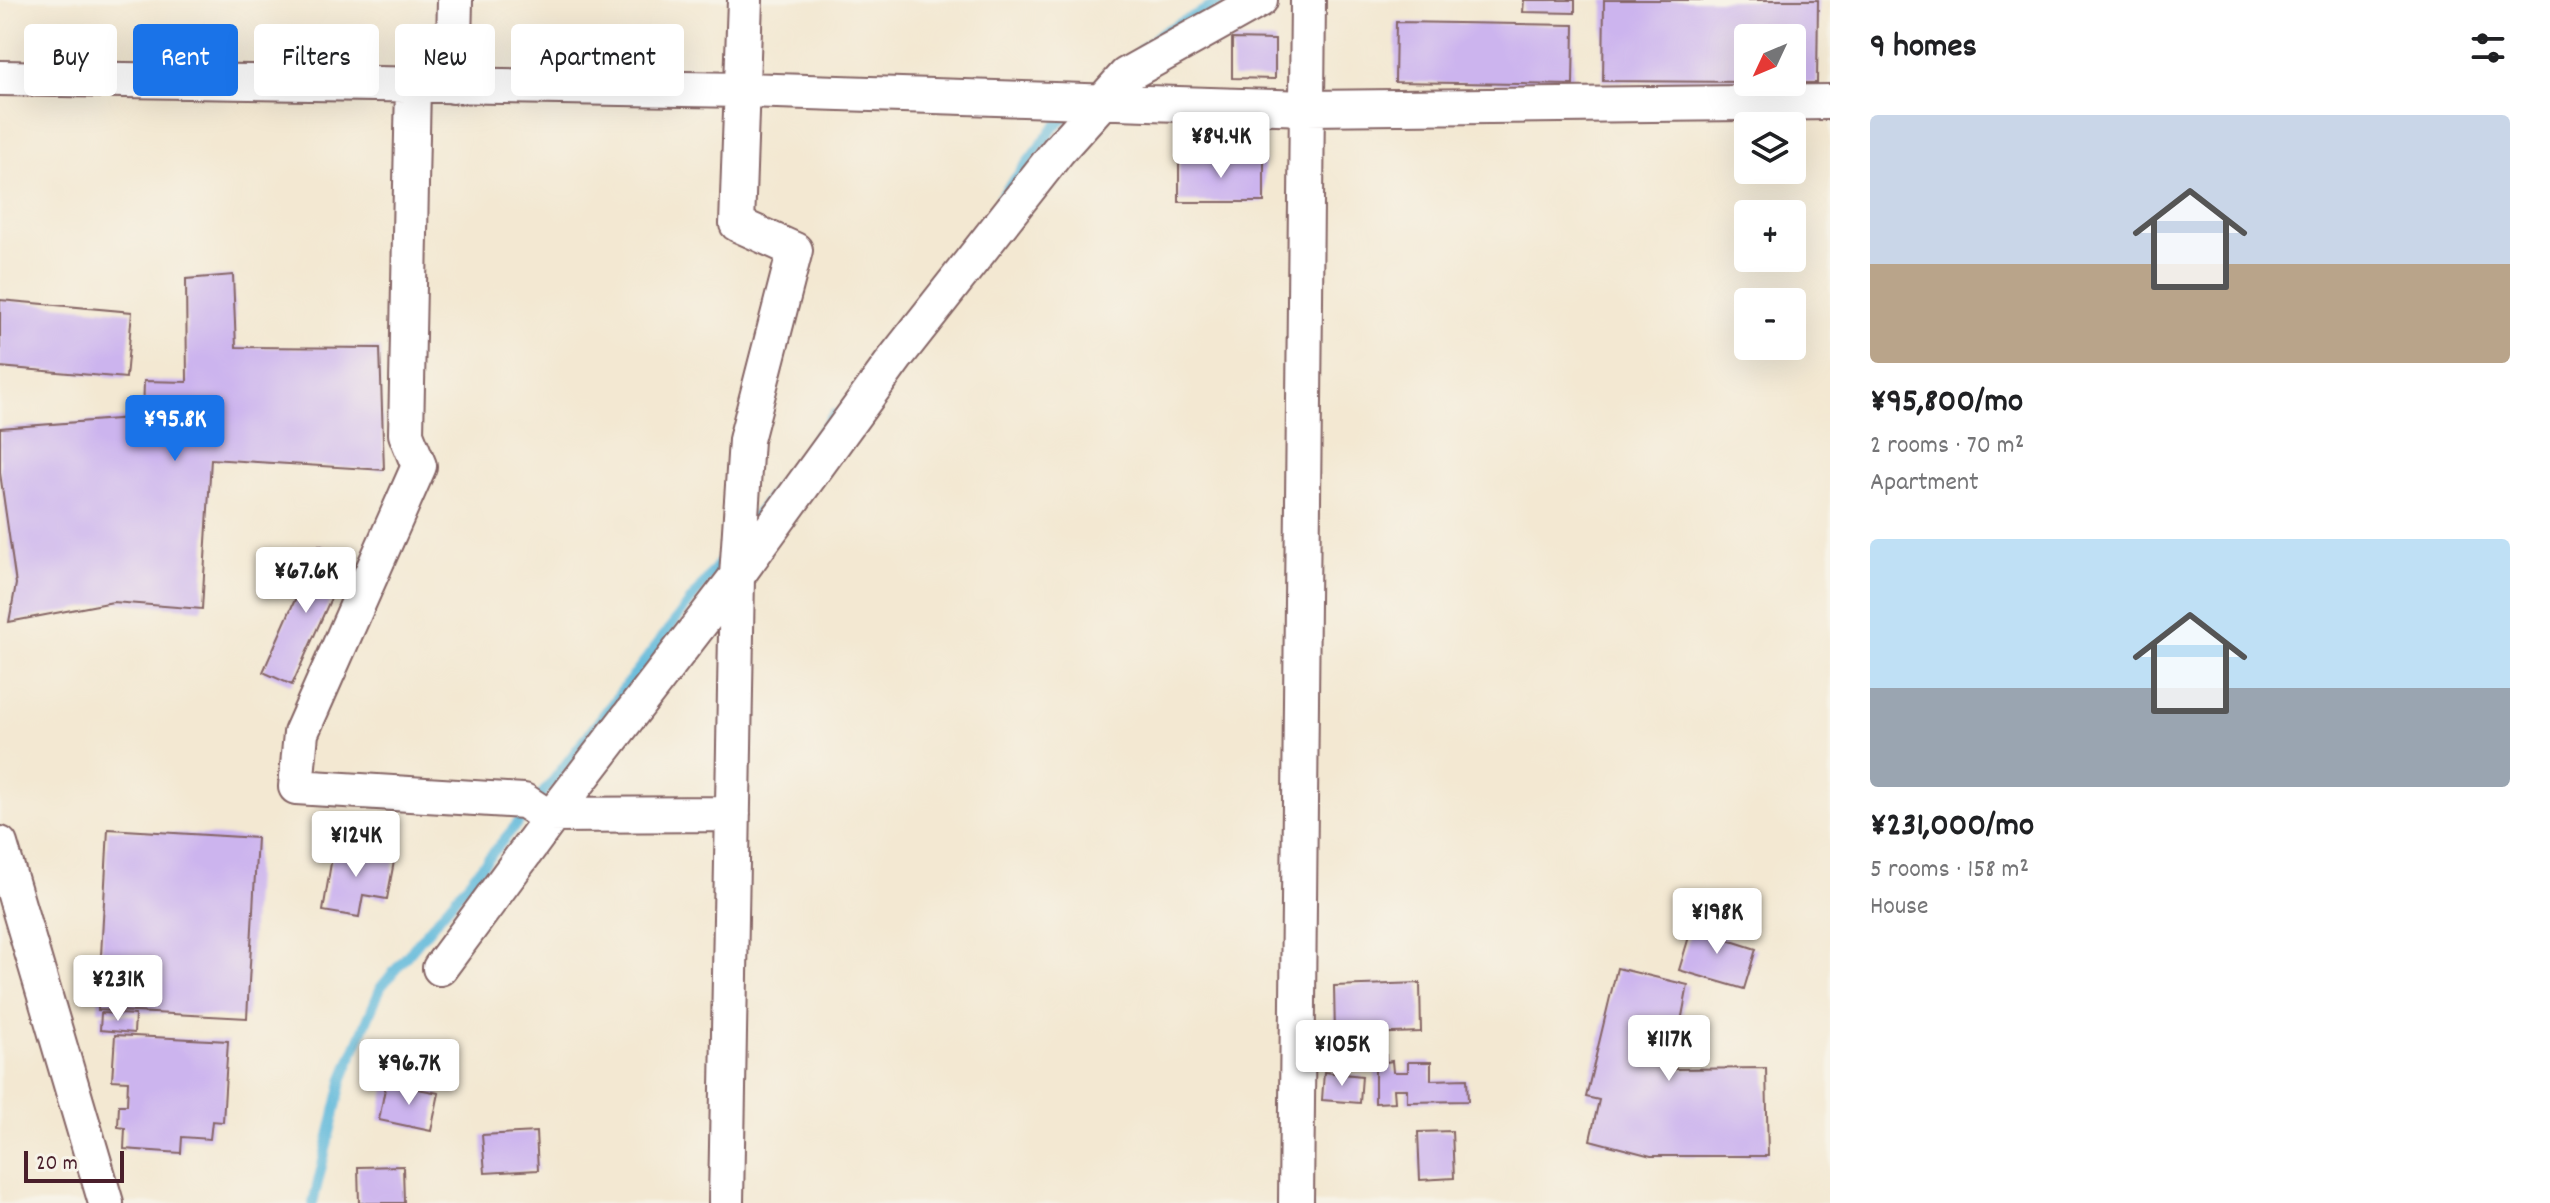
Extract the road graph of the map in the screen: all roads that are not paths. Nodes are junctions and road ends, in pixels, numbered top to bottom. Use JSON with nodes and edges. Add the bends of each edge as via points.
{"nodes":[{"id":1,"x":455,"y":0,"type":"edge"},
{"id":2,"x":745,"y":0,"type":"edge"},
{"id":3,"x":1260,"y":0,"type":"edge"},
{"id":4,"x":1308,"y":0,"type":"edge"},
{"id":5,"x":454,"y":24,"type":"edge"},
{"id":6,"x":0,"y":78,"type":"edge"},
{"id":7,"x":395,"y":85,"type":"edge"},
{"id":8,"x":495,"y":87,"type":"edge"},
{"id":9,"x":744,"y":90,"type":"junction"},
{"id":10,"x":413,"y":96,"type":"edge"},
{"id":11,"x":1100,"y":102,"type":"junction"},
{"id":12,"x":1830,"y":102,"type":"edge"},
{"id":13,"x":1307,"y":108,"type":"junction"},
{"id":14,"x":737,"y":573,"type":"junction"},
{"id":15,"x":541,"y":810,"type":"junction"},
{"id":16,"x":733,"y":814,"type":"junction"},
{"id":17,"x":0,"y":844,"type":"edge"},
{"id":18,"x":440,"y":968,"type":"dead end"},
{"id":19,"x":106,"y":1203,"type":"edge"},
{"id":20,"x":726,"y":1203,"type":"edge"},
{"id":21,"x":1296,"y":1203,"type":"edge"}],
"edges":[{"from":1,"to":5,"type":"street"},
{"from":2,"to":9,"type":"street"},
{"from":3,"to":11,"type":"street","via":[[1126,75]]},
{"from":4,"to":13,"type":"street"},
{"from":6,"to":7,"type":"street"},
{"from":8,"to":9,"type":"street"},
{"from":9,"to":11,"type":"street"},
{"from":9,"to":14,"type":"street","via":[[737,224],[795,250],[746,440]]},
{"from":10,"to":15,"type":"street","via":[[406,434],[419,466],[301,733],[296,787]]},
{"from":11,"to":13,"type":"street"},
{"from":11,"to":14,"type":"street","via":[[896,357]]},
{"from":12,"to":13,"type":"street"},
{"from":13,"to":21,"type":"street"},
{"from":14,"to":15,"type":"street"},
{"from":14,"to":16,"type":"street"},
{"from":15,"to":16,"type":"street"},
{"from":15,"to":18,"type":"street"},
{"from":16,"to":20,"type":"street"},
{"from":17,"to":19,"type":"street"}]}
